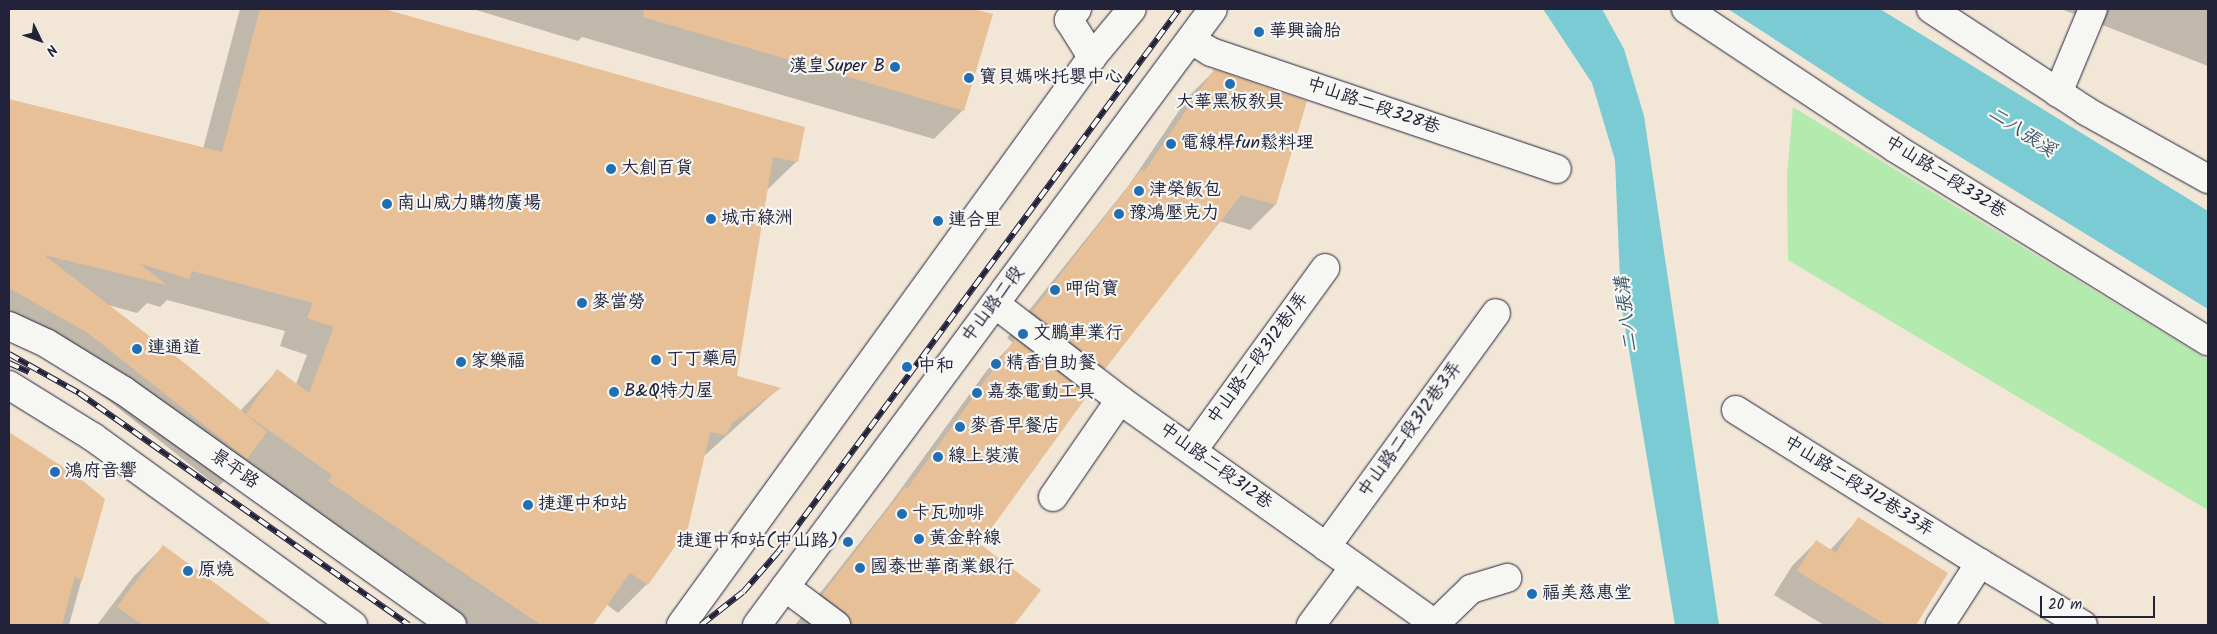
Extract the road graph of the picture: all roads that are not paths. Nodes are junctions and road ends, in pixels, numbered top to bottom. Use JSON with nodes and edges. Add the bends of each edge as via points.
{"nodes":[{"id":1,"x":1077,"y":9,"type":"edge"},
{"id":2,"x":1132,"y":9,"type":"edge"},
{"id":3,"x":1213,"y":9,"type":"edge"},
{"id":4,"x":1686,"y":9,"type":"edge"},
{"id":5,"x":1931,"y":9,"type":"edge"},
{"id":6,"x":2093,"y":9,"type":"edge"},
{"id":7,"x":1190,"y":40,"type":"junction"},
{"id":8,"x":1092,"y":57,"type":"junction"},
{"id":9,"x":2058,"y":93,"type":"junction"},
{"id":10,"x":1557,"y":169,"type":"dead end"},
{"id":11,"x":2208,"y":179,"type":"edge"},
{"id":12,"x":1325,"y":268,"type":"dead end"},
{"id":13,"x":995,"y":304,"type":"junction"},
{"id":14,"x":1496,"y":313,"type":"dead end"},
{"id":15,"x":9,"y":326,"type":"edge"},
{"id":16,"x":2208,"y":341,"type":"edge"},
{"id":17,"x":9,"y":385,"type":"edge"},
{"id":18,"x":1120,"y":400,"type":"junction"},
{"id":19,"x":1736,"y":410,"type":"dead end"},
{"id":20,"x":1194,"y":450,"type":"junction"},
{"id":21,"x":1053,"y":497,"type":"dead end"},
{"id":22,"x":1326,"y":546,"type":"junction"},
{"id":23,"x":1980,"y":563,"type":"junction"},
{"id":24,"x":1354,"y":568,"type":"junction"},
{"id":25,"x":1507,"y":578,"type":"dead end"},
{"id":26,"x":785,"y":587,"type":"junction"},
{"id":27,"x":1437,"y":624,"type":"edge"},
{"id":28,"x":353,"y":625,"type":"edge"},
{"id":29,"x":452,"y":625,"type":"edge"},
{"id":30,"x":681,"y":625,"type":"edge"},
{"id":31,"x":757,"y":625,"type":"edge"},
{"id":32,"x":836,"y":625,"type":"edge"},
{"id":33,"x":1311,"y":625,"type":"edge"},
{"id":34,"x":1940,"y":625,"type":"edge"},
{"id":35,"x":2083,"y":625,"type":"edge"}],
"edges":[{"from":1,"to":8,"type":"main road","via":[[1068,20]]},
{"from":2,"to":8,"type":"main road"},
{"from":3,"to":7,"type":"main road","name":"中山路二段"},
{"from":4,"to":16,"type":"main road","name":"中山路二段332巷","via":[[1895,148]]},
{"from":5,"to":9,"type":"main road"},
{"from":6,"to":9,"type":"main road"},
{"from":7,"to":10,"type":"main road","name":"中山路二段328巷","via":[[1211,52]]},
{"from":7,"to":13,"type":"main road","name":"中山路二段"},
{"from":8,"to":30,"type":"main road"},
{"from":9,"to":11,"type":"main road"},
{"from":12,"to":20,"type":"main road","name":"中山路二段312巷1弄"},
{"from":13,"to":18,"type":"main road","name":"中山路二段312巷"},
{"from":13,"to":26,"type":"main road","name":"中山路二段"},
{"from":14,"to":22,"type":"main road","name":"中山路二段312巷3弄"},
{"from":15,"to":29,"type":"main road","name":"景平路","via":[[46,342],[124,391]]},
{"from":17,"to":28,"type":"main road","via":[[93,437]]},
{"from":18,"to":20,"type":"main road","name":"中山路二段312巷"},
{"from":18,"to":21,"type":"main road"},
{"from":19,"to":23,"type":"main road","name":"中山路二段312巷33弄"},
{"from":20,"to":22,"type":"main road","name":"中山路二段312巷"},
{"from":22,"to":24,"type":"main road","name":"中山路二段312巷"},
{"from":23,"to":34,"type":"main road"},
{"from":23,"to":35,"type":"main road","name":"中山路二段312巷33弄"},
{"from":24,"to":27,"type":"main road","name":"中山路二段312巷"},
{"from":24,"to":33,"type":"main road"},
{"from":25,"to":27,"type":"main road","via":[[1471,589]]},
{"from":26,"to":31,"type":"main road","name":"中山路二段"},
{"from":26,"to":32,"type":"main road"}]}
